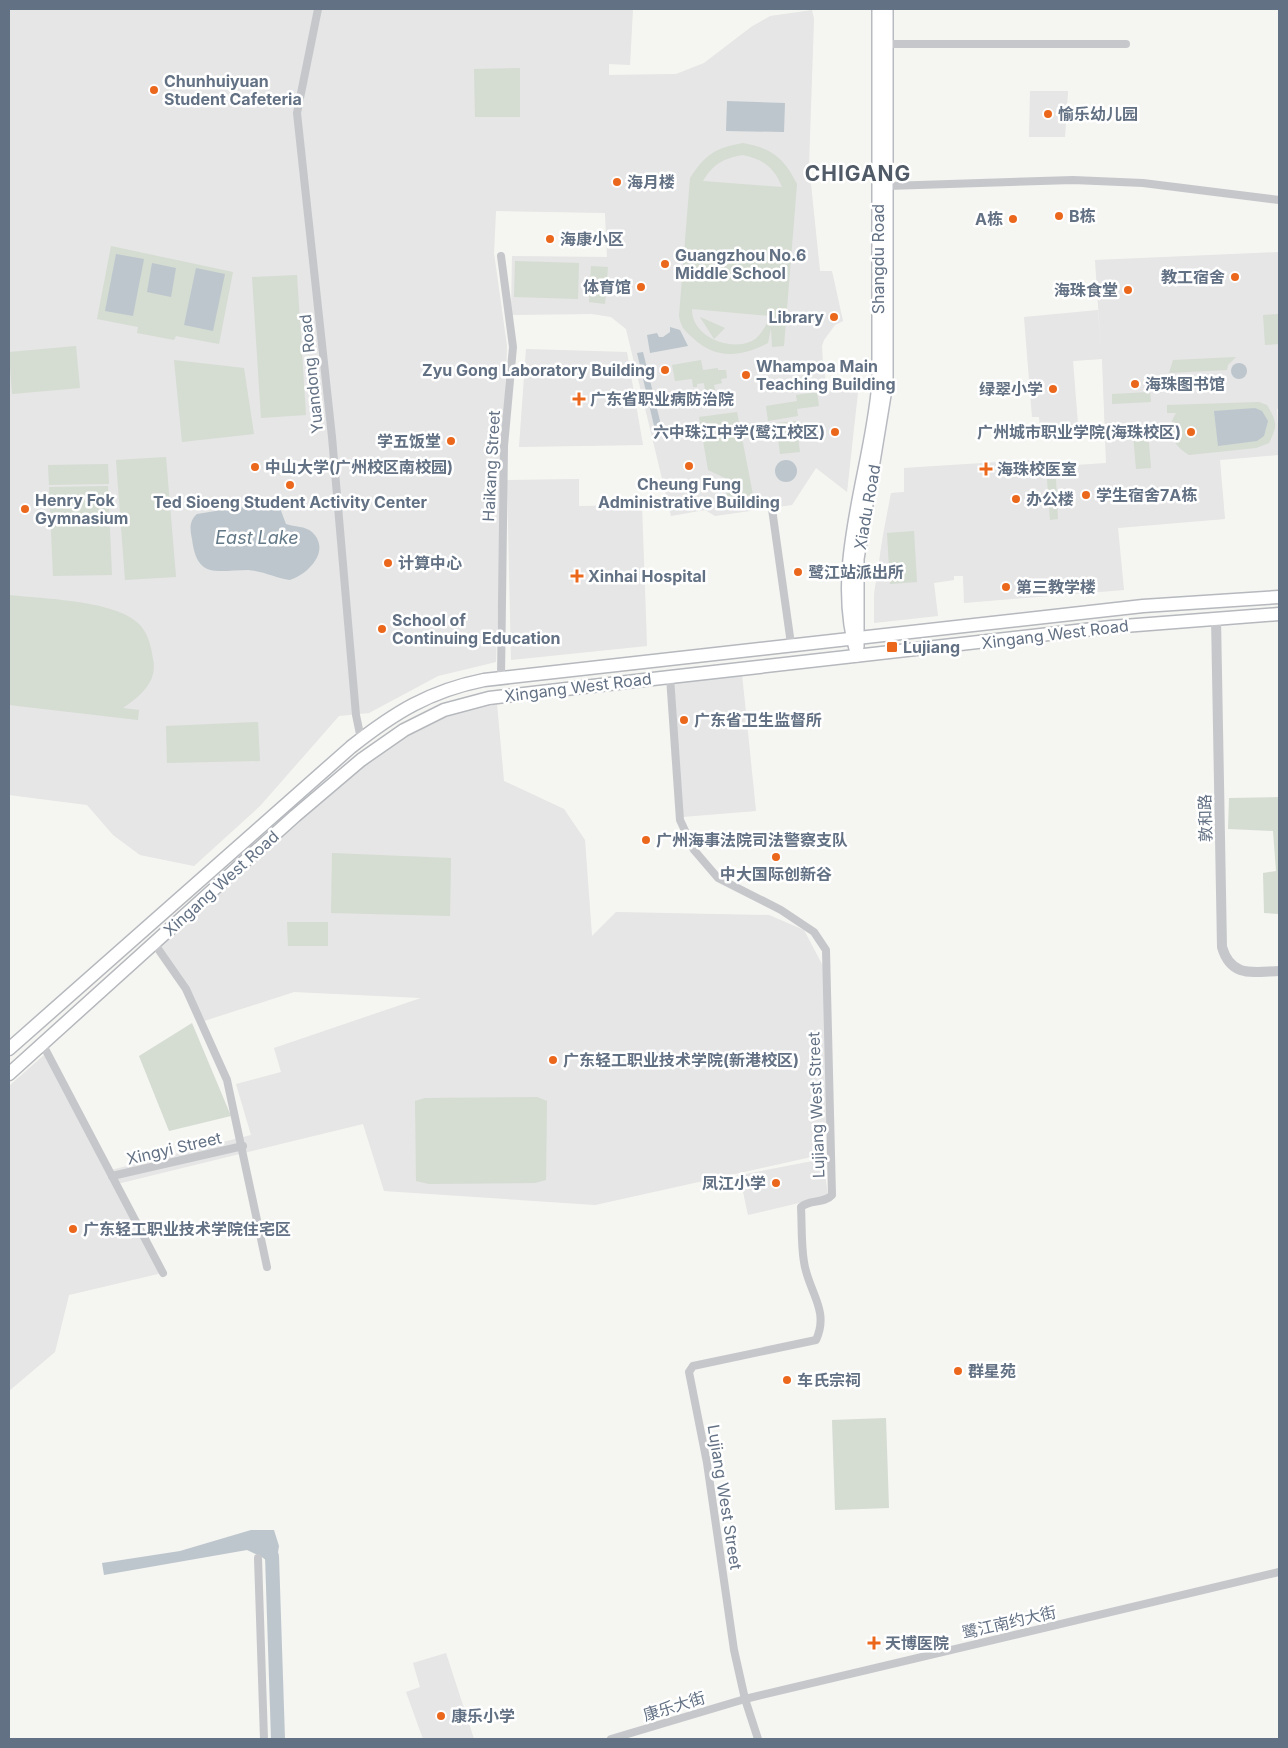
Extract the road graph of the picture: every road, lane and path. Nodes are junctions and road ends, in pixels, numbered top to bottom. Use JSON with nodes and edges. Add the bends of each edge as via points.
{"nodes":[{"id":1,"x":318,"y":9,"type":"edge"},
{"id":2,"x":878,"y":9,"type":"edge"},
{"id":3,"x":887,"y":9,"type":"edge"},
{"id":4,"x":888,"y":44,"type":"junction"},
{"id":5,"x":1126,"y":44,"type":"dead end"},
{"id":6,"x":888,"y":186,"type":"junction"},
{"id":7,"x":1279,"y":200,"type":"edge"},
{"id":8,"x":501,"y":256,"type":"dead end"},
{"id":9,"x":883,"y":359,"type":"junction"},
{"id":10,"x":772,"y":509,"type":"dead end"},
{"id":11,"x":1279,"y":597,"type":"edge"},
{"id":12,"x":1279,"y":614,"type":"edge"},
{"id":13,"x":1216,"y":618,"type":"junction"},
{"id":14,"x":900,"y":634,"type":"junction"},
{"id":15,"x":855,"y":638,"type":"junction"},
{"id":16,"x":833,"y":640,"type":"junction"},
{"id":17,"x":791,"y":644,"type":"junction"},
{"id":18,"x":903,"y":652,"type":"junction"},
{"id":19,"x":857,"y":656,"type":"junction"},
{"id":20,"x":836,"y":658,"type":"junction"},
{"id":21,"x":670,"y":677,"type":"junction"},
{"id":22,"x":501,"y":678,"type":"junction"},
{"id":23,"x":450,"y":687,"type":"junction"},
{"id":24,"x":455,"y":705,"type":"junction"},
{"id":25,"x":360,"y":739,"type":"junction"},
{"id":26,"x":280,"y":807,"type":"junction"},
{"id":27,"x":292,"y":819,"type":"junction"},
{"id":28,"x":154,"y":943,"type":"junction"},
{"id":29,"x":1279,"y":972,"type":"edge"},
{"id":30,"x":42,"y":1044,"type":"junction"},
{"id":31,"x":9,"y":1049,"type":"edge"},
{"id":32,"x":9,"y":1074,"type":"edge"},
{"id":33,"x":243,"y":1146,"type":"junction"},
{"id":34,"x":112,"y":1176,"type":"junction"},
{"id":35,"x":267,"y":1266,"type":"dead end"},
{"id":36,"x":162,"y":1273,"type":"dead end"},
{"id":37,"x":258,"y":1558,"type":"dead end"},
{"id":38,"x":1279,"y":1572,"type":"edge"},
{"id":39,"x":744,"y":1699,"type":"junction"},
{"id":40,"x":264,"y":1739,"type":"edge"},
{"id":41,"x":611,"y":1739,"type":"edge"},
{"id":42,"x":758,"y":1739,"type":"edge"}],
"edges":[{"from":1,"to":25,"type":"street","name":"Yuandong Road","via":[[297,114]]},
{"from":2,"to":9,"type":"main road","name":"Shangdu Road"},
{"from":3,"to":4,"type":"main road","name":"Shangdu Road"},
{"from":4,"to":5,"type":"street"},
{"from":4,"to":6,"type":"main road","name":"Shangdu Road"},
{"from":6,"to":7,"type":"street","via":[[1073,180],[1143,183]]},
{"from":6,"to":9,"type":"main road","name":"Shangdu Road"},
{"from":8,"to":22,"type":"street","name":"Haikang Street","via":[[513,347],[503,489]]},
{"from":9,"to":15,"type":"main road","name":"Xiadu Road","via":[[885,404],[858,559]]},
{"from":10,"to":17,"type":"street"},
{"from":11,"to":14,"type":"main road","name":"Xingang West Road","via":[[1151,605]]},
{"from":12,"to":13,"type":"main road","name":"Xingang West Road"},
{"from":13,"to":18,"type":"main road","name":"Xingang West Road"},
{"from":13,"to":29,"type":"street","name":"敦和路","via":[[1222,947],[1234,968],[1244,972]]},
{"from":14,"to":15,"type":"main road","name":"Xingang West Road"},
{"from":14,"to":18,"type":"main road"},
{"from":15,"to":16,"type":"main road","name":"Xingang West Road"},
{"from":15,"to":19,"type":"main road","name":"Xiadu Road"},
{"from":16,"to":17,"type":"main road","name":"Xingang West Road"},
{"from":16,"to":20,"type":"street"},
{"from":17,"to":22,"type":"main road","name":"Xingang West Road"},
{"from":18,"to":19,"type":"main road","name":"Xingang West Road"},
{"from":19,"to":20,"type":"main road","name":"Xingang West Road"},
{"from":20,"to":21,"type":"main road","name":"Xingang West Road"},
{"from":21,"to":24,"type":"main road","name":"Xingang West Road","via":[[506,695]]},
{"from":21,"to":39,"type":"street","name":"Lujiang West Street","via":[[680,820],[694,850],[718,878],[781,910],[814,932],[826,950],[832,1194],[828,1200],[802,1207],[804,1263],[820,1310],[822,1328],[816,1340],[693,1366],[689,1372],[707,1463]]},
{"from":22,"to":23,"type":"main road","name":"Xingang West Road"},
{"from":23,"to":24,"type":"street"},
{"from":23,"to":25,"type":"main road","name":"Xingang West Road","via":[[405,708]]},
{"from":24,"to":27,"type":"main road","name":"Xingang West Road","via":[[418,722],[375,749]]},
{"from":25,"to":26,"type":"main road","name":"Xingang West Road"},
{"from":26,"to":27,"type":"street"},
{"from":26,"to":31,"type":"main road","name":"Xingang West Road"},
{"from":27,"to":28,"type":"main road","name":"Xingang West Road"},
{"from":28,"to":30,"type":"main road","name":"Xingang West Road"},
{"from":28,"to":33,"type":"street","via":[[186,989],[227,1080]]},
{"from":30,"to":32,"type":"main road","name":"Xingang West Road"},
{"from":30,"to":34,"type":"street"},
{"from":33,"to":34,"type":"street","name":"Xingyi Street"},
{"from":33,"to":35,"type":"street"},
{"from":34,"to":36,"type":"street"},
{"from":37,"to":40,"type":"street"},
{"from":38,"to":39,"type":"street","name":"鹭江南约大街"},
{"from":39,"to":41,"type":"street","name":"康乐大街"},
{"from":39,"to":42,"type":"street","name":"Lujiang West Street"}]}
